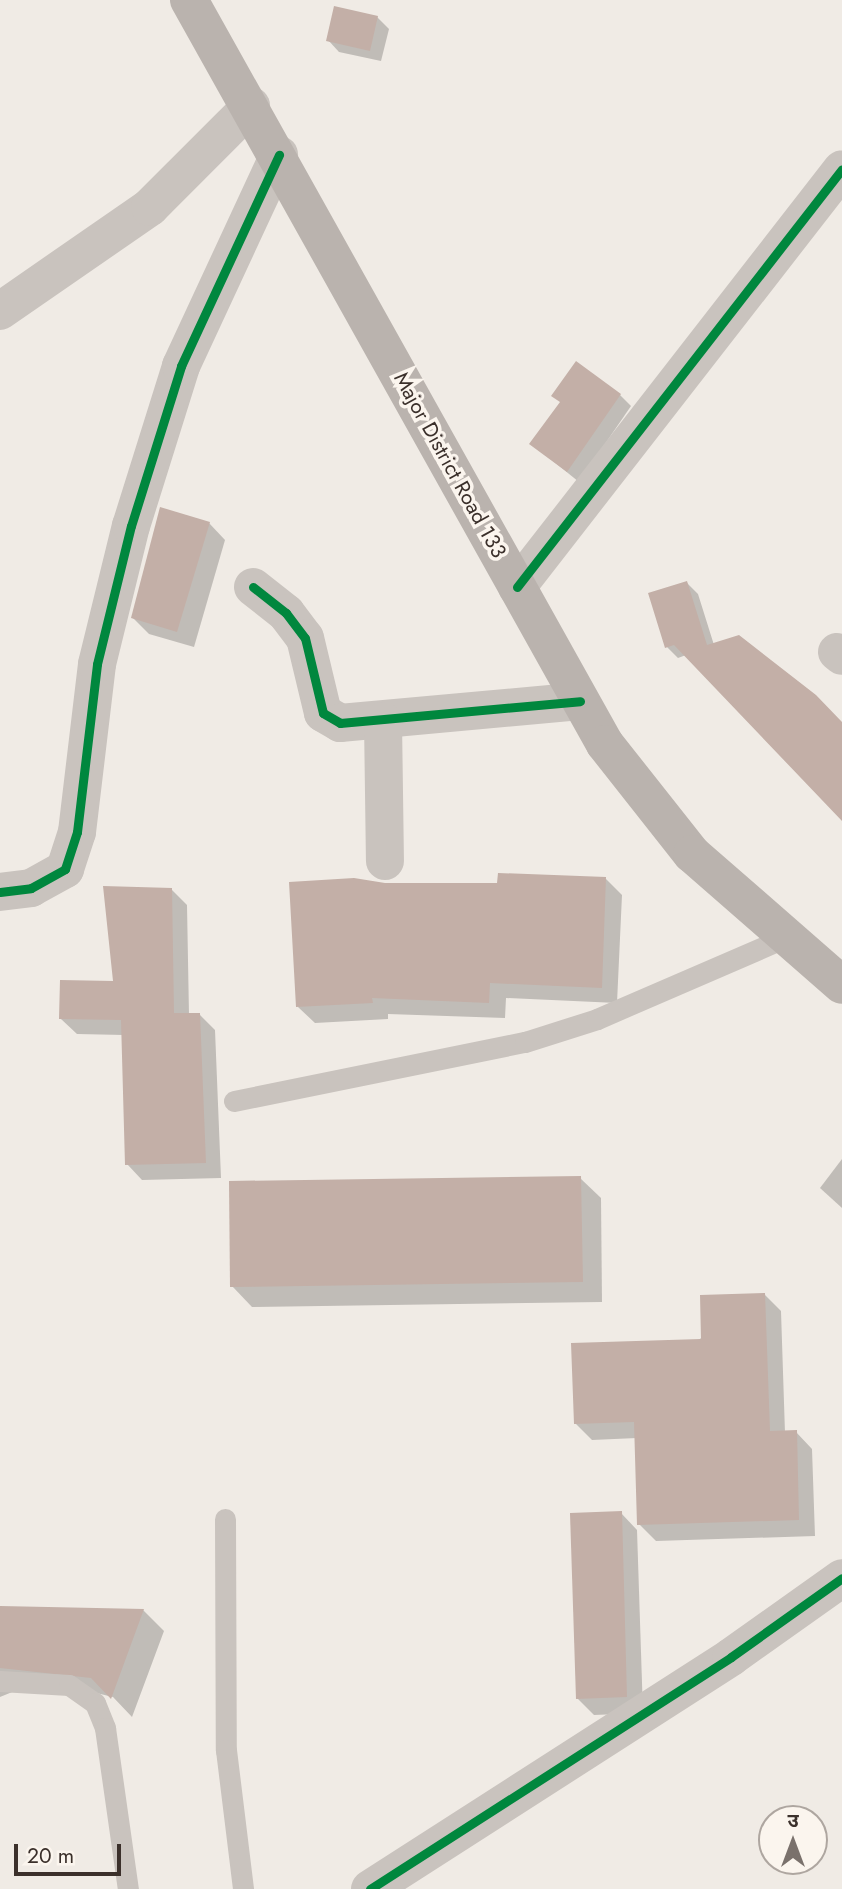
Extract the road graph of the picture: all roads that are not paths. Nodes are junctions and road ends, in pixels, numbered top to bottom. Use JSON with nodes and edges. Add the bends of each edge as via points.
{"nodes":[{"id":1,"x":189,"y":0,"type":"edge"},
{"id":2,"x":251,"y":106,"type":"junction"},
{"id":3,"x":279,"y":155,"type":"junction"},
{"id":4,"x":842,"y":169,"type":"edge"},
{"id":5,"x":0,"y":310,"type":"edge"},
{"id":6,"x":253,"y":587,"type":"dead end"},
{"id":7,"x":517,"y":587,"type":"junction"},
{"id":8,"x":580,"y":701,"type":"junction"},
{"id":9,"x":383,"y":721,"type":"junction"},
{"id":10,"x":385,"y":861,"type":"dead end"},
{"id":11,"x":0,"y":892,"type":"edge"},
{"id":12,"x":785,"y":938,"type":"junction"},
{"id":13,"x":842,"y":985,"type":"edge"},
{"id":14,"x":234,"y":1101,"type":"dead end"},
{"id":15,"x":225,"y":1519,"type":"dead end"},
{"id":16,"x":842,"y":1578,"type":"edge"},
{"id":17,"x":0,"y":1681,"type":"edge"},
{"id":18,"x":128,"y":1889,"type":"edge"},
{"id":19,"x":243,"y":1889,"type":"edge"},
{"id":20,"x":370,"y":1889,"type":"edge"}],
"edges":[{"from":1,"to":2,"type":"main road","name":"Major District Road 133"},
{"from":2,"to":3,"type":"main road","name":"Major District Road 133"},
{"from":2,"to":5,"type":"street","via":[[150,207]]},
{"from":3,"to":7,"type":"main road","name":"Major District Road 133"},
{"from":3,"to":11,"type":"street","via":[[181,366],[131,526],[97,664],[77,832],[65,869],[31,888]]},
{"from":4,"to":7,"type":"street"},
{"from":6,"to":9,"type":"street","via":[[286,613],[305,638],[323,713],[340,723]]},
{"from":7,"to":8,"type":"main road","name":"Major District Road 133"},
{"from":8,"to":9,"type":"street"},
{"from":8,"to":12,"type":"main road","name":"Major District Road 133","via":[[631,781],[692,854]]},
{"from":9,"to":10,"type":"street"},
{"from":12,"to":13,"type":"main road","name":"Major District Road 133"},
{"from":12,"to":14,"type":"lane","via":[[597,1019],[525,1042]]},
{"from":15,"to":19,"type":"lane","via":[[226,1750]]},
{"from":16,"to":20,"type":"street","via":[[731,1657]]},
{"from":17,"to":18,"type":"lane","via":[[69,1685],[95,1703],[105,1728]]}]}
